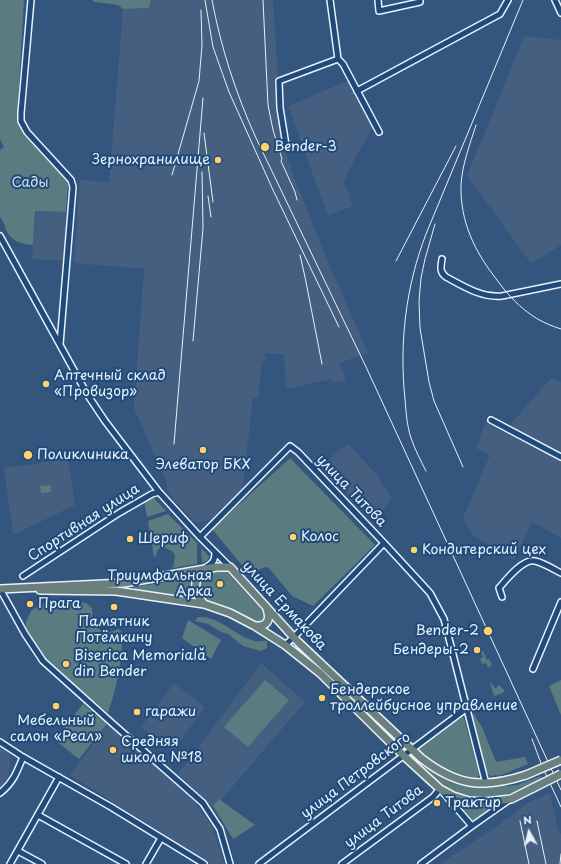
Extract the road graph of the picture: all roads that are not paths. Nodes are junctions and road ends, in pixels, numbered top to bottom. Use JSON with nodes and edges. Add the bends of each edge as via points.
{"nodes":[{"id":1,"x":31,"y":0,"type":"edge"},
{"id":2,"x":330,"y":0,"type":"edge"},
{"id":3,"x":378,"y":0,"type":"edge"},
{"id":4,"x":420,"y":0,"type":"edge"},
{"id":5,"x":508,"y":0,"type":"edge"},
{"id":6,"x":555,"y":0,"type":"edge"},
{"id":7,"x":561,"y":13,"type":"edge"},
{"id":8,"x":338,"y":59,"type":"junction"},
{"id":9,"x":357,"y":91,"type":"junction"},
{"id":10,"x":379,"y":132,"type":"dead end"},
{"id":11,"x":286,"y":145,"type":"dead end"},
{"id":12,"x":0,"y":236,"type":"edge"},
{"id":13,"x":442,"y":259,"type":"dead end"},
{"id":14,"x":561,"y":284,"type":"edge"},
{"id":15,"x":60,"y":345,"type":"junction"},
{"id":16,"x":491,"y":420,"type":"dead end"},
{"id":17,"x":561,"y":457,"type":"edge"},
{"id":18,"x":159,"y":492,"type":"junction"},
{"id":19,"x":200,"y":537,"type":"junction"},
{"id":20,"x":384,"y":543,"type":"junction"},
{"id":21,"x":215,"y":552,"type":"junction"},
{"id":22,"x":230,"y":567,"type":"junction"},
{"id":23,"x":201,"y":570,"type":"junction"},
{"id":24,"x":561,"y":573,"type":"edge"},
{"id":25,"x":23,"y":576,"type":"dead end"},
{"id":26,"x":8,"y":588,"type":"junction"},
{"id":27,"x":0,"y":589,"type":"edge"},
{"id":28,"x":502,"y":597,"type":"dead end"},
{"id":29,"x":561,"y":602,"type":"edge"},
{"id":30,"x":204,"y":604,"type":"junction"},
{"id":31,"x":266,"y":607,"type":"junction"},
{"id":32,"x":255,"y":626,"type":"junction"},
{"id":33,"x":294,"y":637,"type":"junction"},
{"id":34,"x":285,"y":644,"type":"junction"},
{"id":35,"x":533,"y":669,"type":"dead end"},
{"id":36,"x":467,"y":708,"type":"junction"},
{"id":37,"x":0,"y":742,"type":"edge"},
{"id":38,"x":412,"y":749,"type":"junction"},
{"id":39,"x":403,"y":755,"type":"junction"},
{"id":40,"x":23,"y":757,"type":"junction"},
{"id":41,"x":561,"y":760,"type":"edge"},
{"id":42,"x":561,"y":774,"type":"edge"},
{"id":43,"x":59,"y":777,"type":"junction"},
{"id":44,"x":486,"y":784,"type":"junction"},
{"id":45,"x":440,"y":789,"type":"junction"},
{"id":46,"x":0,"y":792,"type":"edge"},
{"id":47,"x":512,"y":799,"type":"junction"},
{"id":48,"x":38,"y":815,"type":"junction"},
{"id":49,"x":472,"y":826,"type":"junction"},
{"id":50,"x":162,"y":838,"type":"junction"},
{"id":51,"x":18,"y":850,"type":"junction"},
{"id":52,"x":10,"y":864,"type":"edge"},
{"id":53,"x":42,"y":864,"type":"edge"},
{"id":54,"x":126,"y":864,"type":"edge"},
{"id":55,"x":146,"y":864,"type":"edge"},
{"id":56,"x":204,"y":864,"type":"edge"},
{"id":57,"x":230,"y":864,"type":"edge"},
{"id":58,"x":258,"y":864,"type":"edge"},
{"id":59,"x":342,"y":864,"type":"edge"},
{"id":60,"x":421,"y":864,"type":"edge"}],
"edges":[{"from":1,"to":15,"type":"street","via":[[21,121],[27,132],[71,180],[74,187]]},
{"from":2,"to":8,"type":"street"},
{"from":3,"to":4,"type":"street","via":[[379,11]]},
{"from":5,"to":9,"type":"street","via":[[500,14]]},
{"from":6,"to":7,"type":"street"},
{"from":8,"to":9,"type":"street"},
{"from":8,"to":11,"type":"street","via":[[279,81]]},
{"from":9,"to":10,"type":"street"},
{"from":12,"to":15,"type":"street"},
{"from":13,"to":14,"type":"street","via":[[441,271],[446,277],[473,291],[493,296]]},
{"from":15,"to":18,"type":"street","via":[[105,421]]},
{"from":16,"to":17,"type":"street"},
{"from":18,"to":19,"type":"street"},
{"from":18,"to":25,"type":"street","name":"Спортивная улица","via":[[119,513]]},
{"from":19,"to":20,"type":"street","name":"улица Титова","via":[[290,446]]},
{"from":19,"to":21,"type":"street"},
{"from":20,"to":33,"type":"street","name":"улица Титова"},
{"from":20,"to":36,"type":"street","via":[[430,593],[439,608],[448,630]]},
{"from":21,"to":22,"type":"street"},
{"from":21,"to":23,"type":"street","via":[[212,564]]},
{"from":22,"to":23,"type":"main road","name":"улица Ермакова"},
{"from":22,"to":31,"type":"main road","name":"улица Ермакова"},
{"from":23,"to":26,"type":"main road","name":"улица Ермакова","via":[[124,583]]},
{"from":23,"to":30,"type":"main road","via":[[196,589]]},
{"from":24,"to":28,"type":"street","via":[[536,561],[527,562],[499,588]]},
{"from":26,"to":27,"type":"main road","name":"улица Ермакова"},
{"from":26,"to":30,"type":"main road","name":"улица Ермакова","via":[[58,591],[116,590]]},
{"from":27,"to":57,"type":"street","via":[[43,661],[203,803],[220,829]]},
{"from":29,"to":35,"type":"street"},
{"from":30,"to":32,"type":"main road","name":"улица Ермакова"},
{"from":31,"to":32,"type":"main road","via":[[268,621],[265,625]]},
{"from":31,"to":33,"type":"main road","name":"улица Ермакова"},
{"from":32,"to":34,"type":"main road","name":"улица Ермакова"},
{"from":33,"to":34,"type":"street","name":"улица Титова"},
{"from":33,"to":38,"type":"main road","name":"улица Ермакова"},
{"from":34,"to":39,"type":"main road","name":"улица Ермакова","via":[[320,673]]},
{"from":36,"to":38,"type":"street","name":"улица Петровского"},
{"from":36,"to":44,"type":"street"},
{"from":37,"to":40,"type":"street"},
{"from":38,"to":39,"type":"street","name":"улица Петровского"},
{"from":38,"to":44,"type":"main road","name":"улица Ермакова","via":[[436,770],[450,777]]},
{"from":39,"to":45,"type":"main road","name":"улица Ермакова"},
{"from":39,"to":58,"type":"street","name":"улица Петровского"},
{"from":40,"to":43,"type":"street"},
{"from":40,"to":46,"type":"street","via":[[9,786]]},
{"from":41,"to":44,"type":"main road","name":"улица Ермакова","bridge":true,"via":[[526,775]]},
{"from":42,"to":47,"type":"main road","bridge":true},
{"from":43,"to":48,"type":"street"},
{"from":43,"to":50,"type":"street"},
{"from":45,"to":47,"type":"main road","name":"улица Ермакова","via":[[469,801]]},
{"from":45,"to":49,"type":"street"},
{"from":45,"to":59,"type":"street","name":"улица Титова","via":[[433,797]]},
{"from":47,"to":49,"type":"street"},
{"from":48,"to":51,"type":"street"},
{"from":48,"to":54,"type":"street"},
{"from":49,"to":60,"type":"street"},
{"from":50,"to":55,"type":"street"},
{"from":50,"to":56,"type":"street"},
{"from":51,"to":52,"type":"street"},
{"from":51,"to":53,"type":"street"}]}
